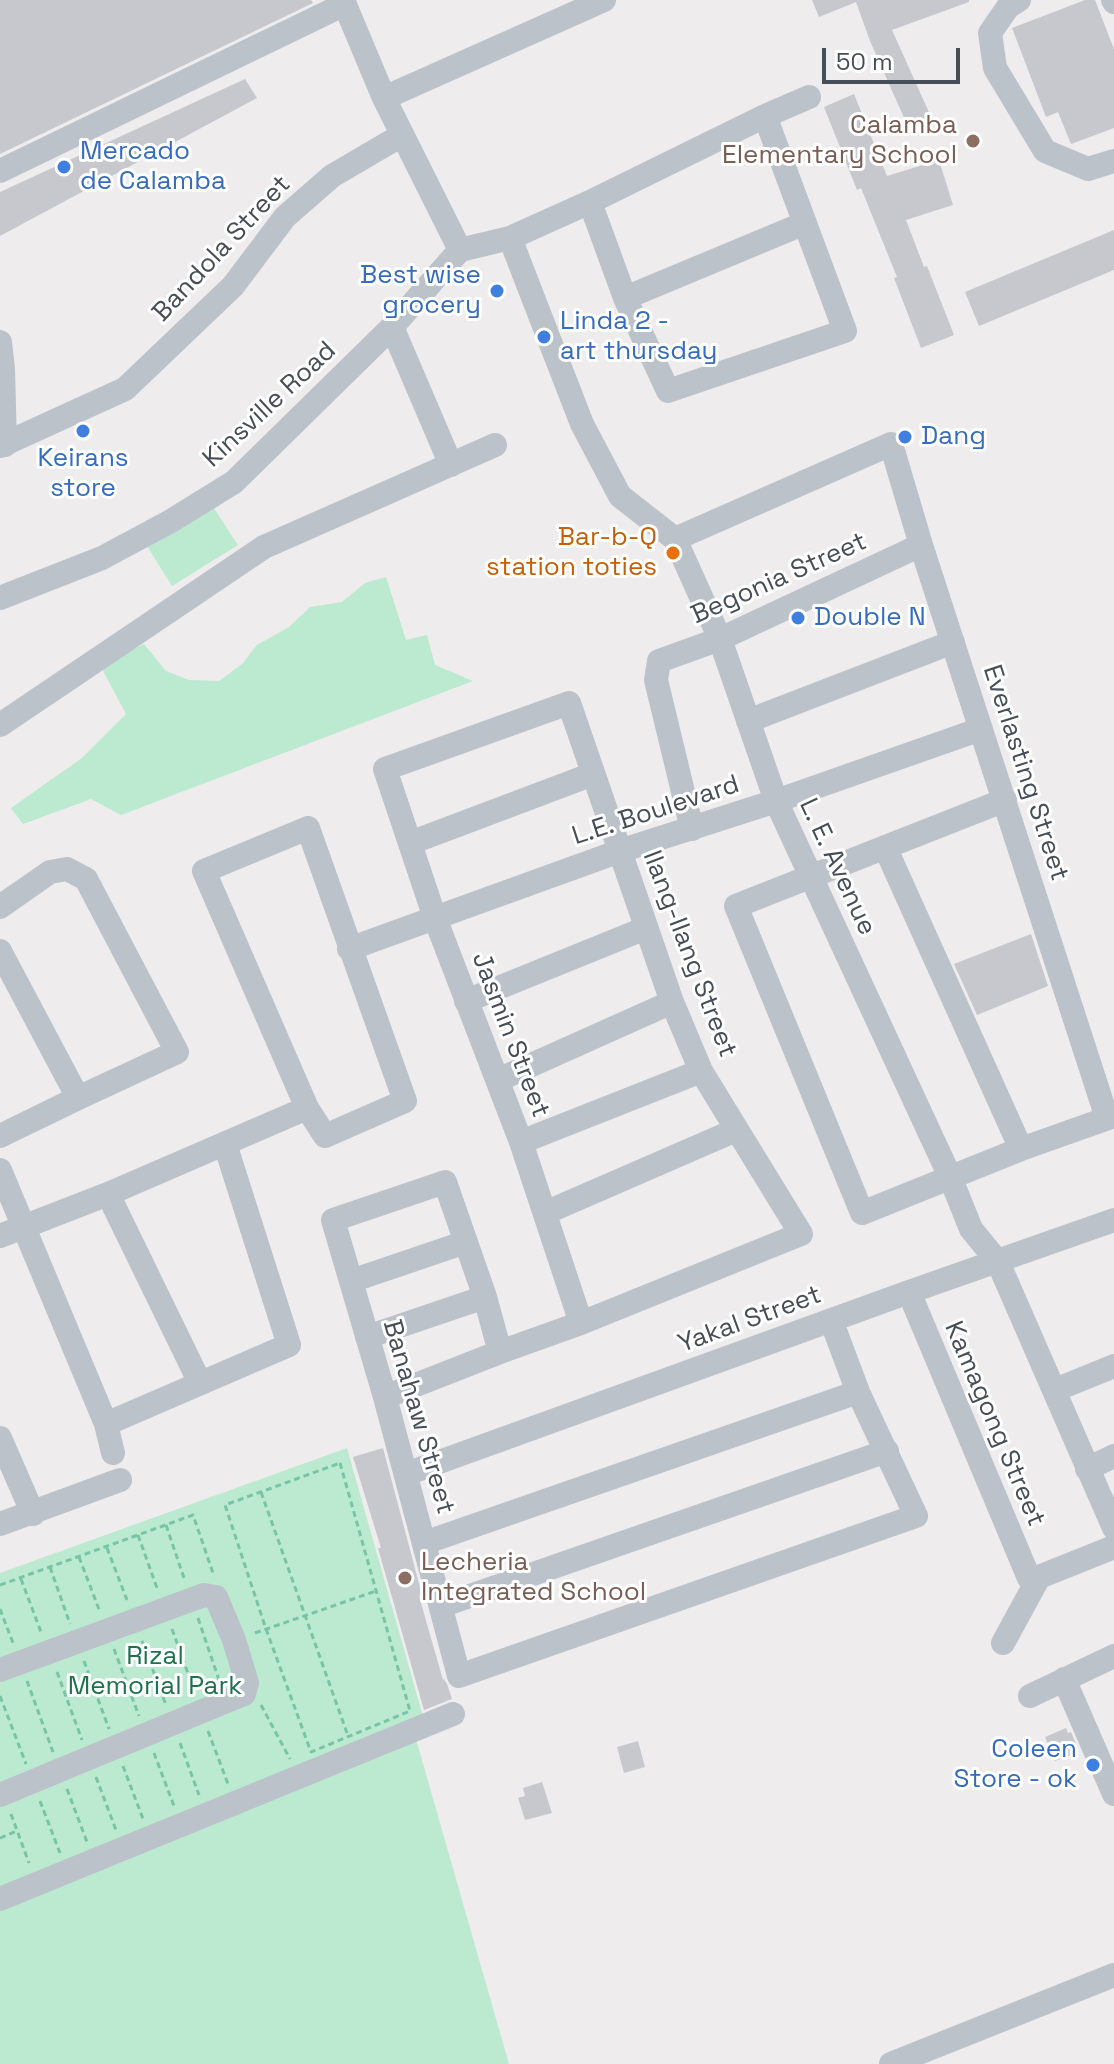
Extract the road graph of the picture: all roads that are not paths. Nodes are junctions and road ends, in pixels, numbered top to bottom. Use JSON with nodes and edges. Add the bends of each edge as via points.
{"nodes":[{"id":1,"x":604,"y":0,"type":"edge"},
{"id":2,"x":1019,"y":0,"type":"edge"},
{"id":3,"x":344,"y":2,"type":"edge"},
{"id":4,"x":809,"y":97,"type":"dead end"},
{"id":5,"x":384,"y":98,"type":"junction"},
{"id":6,"x":765,"y":116,"type":"junction"},
{"id":7,"x":402,"y":135,"type":"junction"},
{"id":8,"x":1114,"y":161,"type":"edge"},
{"id":9,"x":0,"y":171,"type":"edge"},
{"id":10,"x":590,"y":202,"type":"junction"},
{"id":11,"x":805,"y":223,"type":"junction"},
{"id":12,"x":510,"y":238,"type":"junction"},
{"id":13,"x":460,"y":250,"type":"junction"},
{"id":14,"x":625,"y":298,"type":"junction"},
{"id":15,"x":392,"y":327,"type":"junction"},
{"id":16,"x":0,"y":342,"type":"edge"},
{"id":17,"x":2,"y":445,"type":"edge"},
{"id":18,"x":495,"y":445,"type":"dead end"},
{"id":19,"x":451,"y":465,"type":"junction"},
{"id":20,"x":675,"y":539,"type":"junction"},
{"id":21,"x":921,"y":545,"type":"junction"},
{"id":22,"x":0,"y":598,"type":"edge"},
{"id":23,"x":720,"y":639,"type":"junction"},
{"id":24,"x":953,"y":642,"type":"junction"},
{"id":25,"x":748,"y":721,"type":"junction"},
{"id":26,"x":0,"y":725,"type":"edge"},
{"id":27,"x":981,"y":729,"type":"junction"},
{"id":28,"x":385,"y":769,"type":"joint"},
{"id":29,"x":593,"y":774,"type":"junction"},
{"id":30,"x":1005,"y":800,"type":"junction"},
{"id":31,"x":776,"y":801,"type":"junction"},
{"id":32,"x":692,"y":829,"type":"junction"},
{"id":33,"x":410,"y":843,"type":"junction"},
{"id":34,"x":885,"y":847,"type":"junction"},
{"id":35,"x":620,"y":851,"type":"junction"},
{"id":36,"x":810,"y":878,"type":"junction"},
{"id":37,"x":0,"y":907,"type":"edge"},
{"id":38,"x":435,"y":918,"type":"junction"},
{"id":39,"x":646,"y":928,"type":"junction"},
{"id":40,"x":349,"y":949,"type":"junction"},
{"id":41,"x":0,"y":951,"type":"edge"},
{"id":42,"x":466,"y":1001,"type":"junction"},
{"id":43,"x":672,"y":1002,"type":"junction"},
{"id":44,"x":701,"y":1071,"type":"junction"},
{"id":45,"x":498,"y":1080,"type":"junction"},
{"id":46,"x":78,"y":1098,"type":"junction"},
{"id":47,"x":307,"y":1108,"type":"junction"},
{"id":48,"x":1111,"y":1117,"type":"edge"},
{"id":49,"x":736,"y":1130,"type":"junction"},
{"id":50,"x":0,"y":1136,"type":"edge"},
{"id":51,"x":521,"y":1142,"type":"junction"},
{"id":52,"x":225,"y":1144,"type":"junction"},
{"id":53,"x":1021,"y":1149,"type":"junction"},
{"id":54,"x":0,"y":1170,"type":"edge"},
{"id":55,"x":951,"y":1179,"type":"junction"},
{"id":56,"x":108,"y":1194,"type":"junction"},
{"id":57,"x":545,"y":1213,"type":"junction"},
{"id":58,"x":1114,"y":1220,"type":"edge"},
{"id":59,"x":24,"y":1225,"type":"junction"},
{"id":60,"x":0,"y":1236,"type":"edge"},
{"id":61,"x":466,"y":1242,"type":"junction"},
{"id":62,"x":998,"y":1262,"type":"junction"},
{"id":63,"x":351,"y":1281,"type":"junction"},
{"id":64,"x":909,"y":1292,"type":"junction"},
{"id":65,"x":485,"y":1297,"type":"junction"},
{"id":66,"x":831,"y":1320,"type":"junction"},
{"id":67,"x":581,"y":1323,"type":"junction"},
{"id":68,"x":367,"y":1337,"type":"junction"},
{"id":69,"x":500,"y":1352,"type":"junction"},
{"id":70,"x":1114,"y":1366,"type":"edge"},
{"id":71,"x":200,"y":1383,"type":"junction"},
{"id":72,"x":1055,"y":1390,"type":"junction"},
{"id":73,"x":858,"y":1392,"type":"junction"},
{"id":74,"x":385,"y":1397,"type":"junction"},
{"id":75,"x":106,"y":1424,"type":"junction"},
{"id":76,"x":0,"y":1438,"type":"edge"},
{"id":77,"x":887,"y":1451,"type":"junction"},
{"id":78,"x":113,"y":1453,"type":"dead end"},
{"id":79,"x":1114,"y":1456,"type":"edge"},
{"id":80,"x":1087,"y":1469,"type":"junction"},
{"id":81,"x":406,"y":1474,"type":"junction"},
{"id":82,"x":120,"y":1480,"type":"dead end"},
{"id":83,"x":33,"y":1514,"type":"junction"},
{"id":84,"x":0,"y":1524,"type":"edge"},
{"id":85,"x":1114,"y":1528,"type":"edge"},
{"id":86,"x":424,"y":1543,"type":"junction"},
{"id":87,"x":1114,"y":1547,"type":"edge"},
{"id":88,"x":1034,"y":1577,"type":"junction"},
{"id":89,"x":441,"y":1606,"type":"junction"},
{"id":90,"x":1003,"y":1643,"type":"dead end"},
{"id":91,"x":1114,"y":1656,"type":"edge"},
{"id":92,"x":10,"y":1666,"type":"edge"},
{"id":93,"x":1064,"y":1679,"type":"junction"},
{"id":94,"x":1030,"y":1696,"type":"dead end"},
{"id":95,"x":453,"y":1714,"type":"dead end"},
{"id":96,"x":2,"y":1794,"type":"edge"},
{"id":97,"x":1114,"y":1794,"type":"edge"},
{"id":98,"x":0,"y":1899,"type":"edge"},
{"id":99,"x":1114,"y":1975,"type":"edge"},
{"id":100,"x":891,"y":2064,"type":"edge"}],
"edges":[{"from":1,"to":5,"type":"street"},
{"from":2,"to":8,"type":"street","via":[[990,33],[995,68],[1045,151],[1088,169]]},
{"from":3,"to":5,"type":"street"},
{"from":3,"to":9,"type":"street"},
{"from":4,"to":6,"type":"street"},
{"from":5,"to":7,"type":"street"},
{"from":6,"to":10,"type":"street"},
{"from":6,"to":11,"type":"street"},
{"from":7,"to":13,"type":"street"},
{"from":7,"to":17,"type":"street","name":"Bandola Street","via":[[332,176],[285,217],[233,286],[125,389]]},
{"from":10,"to":12,"type":"street"},
{"from":10,"to":14,"type":"street"},
{"from":11,"to":14,"type":"street"},
{"from":11,"to":14,"type":"street","via":[[845,331],[668,391]]},
{"from":12,"to":13,"type":"street"},
{"from":12,"to":20,"type":"street","name":"L. E. Avenue","via":[[582,424],[620,496]]},
{"from":13,"to":15,"type":"street","name":"Kinsville Road"},
{"from":15,"to":19,"type":"street"},
{"from":15,"to":22,"type":"street","name":"Kinsville Road","via":[[234,482],[102,558]]},
{"from":16,"to":17,"type":"street"},
{"from":18,"to":19,"type":"street"},
{"from":19,"to":26,"type":"street","via":[[264,547]]},
{"from":20,"to":21,"type":"street","name":"Everlasting Street","via":[[891,444]]},
{"from":20,"to":23,"type":"street","name":"L. E. Avenue"},
{"from":21,"to":23,"type":"street","name":"Begonia Street"},
{"from":21,"to":24,"type":"street","name":"Everlasting Street"},
{"from":23,"to":25,"type":"street","name":"L. E. Avenue"},
{"from":23,"to":32,"type":"street","name":"Begonia Street","via":[[659,661],[656,680]]},
{"from":24,"to":25,"type":"street"},
{"from":24,"to":27,"type":"street","name":"Everlasting Street"},
{"from":25,"to":31,"type":"street","name":"L. E. Avenue"},
{"from":27,"to":30,"type":"street","name":"Everlasting Street"},
{"from":27,"to":31,"type":"street","name":"L.E. Boulevard"},
{"from":28,"to":29,"type":"street","name":"Ilang-Ilang Street","via":[[569,703]]},
{"from":28,"to":33,"type":"street","name":"Jasmin Street"},
{"from":29,"to":33,"type":"street"},
{"from":29,"to":35,"type":"street","name":"Ilang-Ilang Street"},
{"from":30,"to":34,"type":"street"},
{"from":30,"to":48,"type":"street","name":"Everlasting Street"},
{"from":31,"to":32,"type":"street","name":"L.E. Boulevard"},
{"from":31,"to":36,"type":"street","name":"L. E. Avenue"},
{"from":32,"to":35,"type":"street","name":"L.E. Boulevard"},
{"from":33,"to":38,"type":"street","name":"Jasmin Street"},
{"from":34,"to":36,"type":"street"},
{"from":34,"to":53,"type":"street"},
{"from":35,"to":38,"type":"street","name":"L.E. Boulevard"},
{"from":35,"to":39,"type":"street","name":"Ilang-Ilang Street"},
{"from":36,"to":55,"type":"street","name":"L. E. Avenue"},
{"from":36,"to":55,"type":"street","via":[[736,906],[862,1213]]},
{"from":37,"to":46,"type":"street","via":[[50,872],[67,869],[86,879],[177,1052]]},
{"from":38,"to":40,"type":"street","name":"L.E. Boulevard"},
{"from":38,"to":42,"type":"street","name":"Jasmin Street"},
{"from":39,"to":42,"type":"street"},
{"from":39,"to":43,"type":"street","name":"Ilang-Ilang Street"},
{"from":40,"to":47,"type":"street","via":[[405,1101],[325,1136]]},
{"from":40,"to":47,"type":"street","via":[[308,828],[204,871]]},
{"from":41,"to":46,"type":"street"},
{"from":42,"to":45,"type":"street","name":"Jasmin Street"},
{"from":43,"to":44,"type":"street","name":"Ilang-Ilang Street"},
{"from":43,"to":45,"type":"street"},
{"from":44,"to":49,"type":"street","name":"Ilang-Ilang Street"},
{"from":44,"to":51,"type":"street"},
{"from":45,"to":51,"type":"street","name":"Jasmin Street"},
{"from":46,"to":50,"type":"street"},
{"from":47,"to":52,"type":"street"},
{"from":48,"to":53,"type":"street"},
{"from":49,"to":57,"type":"street"},
{"from":49,"to":67,"type":"street","name":"Ilang-Ilang Street","via":[[801,1234]]},
{"from":51,"to":57,"type":"street","name":"Jasmin Street"},
{"from":52,"to":56,"type":"street"},
{"from":52,"to":71,"type":"street","via":[[289,1345]]},
{"from":53,"to":55,"type":"street"},
{"from":54,"to":59,"type":"street"},
{"from":55,"to":62,"type":"street","name":"L. E. Avenue","via":[[971,1229]]},
{"from":56,"to":59,"type":"street"},
{"from":56,"to":71,"type":"street"},
{"from":57,"to":67,"type":"street","name":"Jasmin Street"},
{"from":58,"to":62,"type":"street","name":"Yakal Street"},
{"from":59,"to":60,"type":"street"},
{"from":59,"to":75,"type":"street"},
{"from":61,"to":63,"type":"street"},
{"from":61,"to":63,"type":"street","name":"Banahaw Street","via":[[445,1182],[333,1220]]},
{"from":61,"to":65,"type":"street"},
{"from":62,"to":64,"type":"street","name":"Yakal Street"},
{"from":62,"to":72,"type":"street","name":"L. E. Avenue"},
{"from":63,"to":68,"type":"street","name":"Banahaw Street"},
{"from":64,"to":66,"type":"street","name":"Yakal Street"},
{"from":64,"to":88,"type":"street","name":"Kamagong Street"},
{"from":65,"to":68,"type":"street"},
{"from":65,"to":69,"type":"street"},
{"from":66,"to":73,"type":"street"},
{"from":66,"to":81,"type":"street","name":"Yakal Street"},
{"from":67,"to":69,"type":"street"},
{"from":68,"to":74,"type":"street","name":"Banahaw Street"},
{"from":69,"to":74,"type":"street"},
{"from":70,"to":72,"type":"street"},
{"from":71,"to":75,"type":"street"},
{"from":72,"to":80,"type":"street","name":"L. E. Avenue"},
{"from":73,"to":77,"type":"street"},
{"from":73,"to":86,"type":"street"},
{"from":74,"to":81,"type":"street","name":"Banahaw Street"},
{"from":75,"to":78,"type":"street"},
{"from":76,"to":83,"type":"street"},
{"from":77,"to":89,"type":"street"},
{"from":77,"to":89,"type":"street","name":"Banahaw Street","via":[[916,1516],[459,1676]]},
{"from":79,"to":80,"type":"street"},
{"from":80,"to":85,"type":"street","name":"L. E. Avenue"},
{"from":81,"to":86,"type":"street","name":"Banahaw Street"},
{"from":82,"to":83,"type":"street"},
{"from":83,"to":84,"type":"street"},
{"from":86,"to":89,"type":"street","name":"Banahaw Street"},
{"from":87,"to":88,"type":"street"},
{"from":88,"to":90,"type":"street"},
{"from":91,"to":93,"type":"street"},
{"from":92,"to":96,"type":"street","via":[[204,1595],[216,1597],[247,1683],[244,1694]]},
{"from":93,"to":94,"type":"street"},
{"from":93,"to":97,"type":"street"},
{"from":95,"to":98,"type":"street"},
{"from":99,"to":100,"type":"street"}]}
